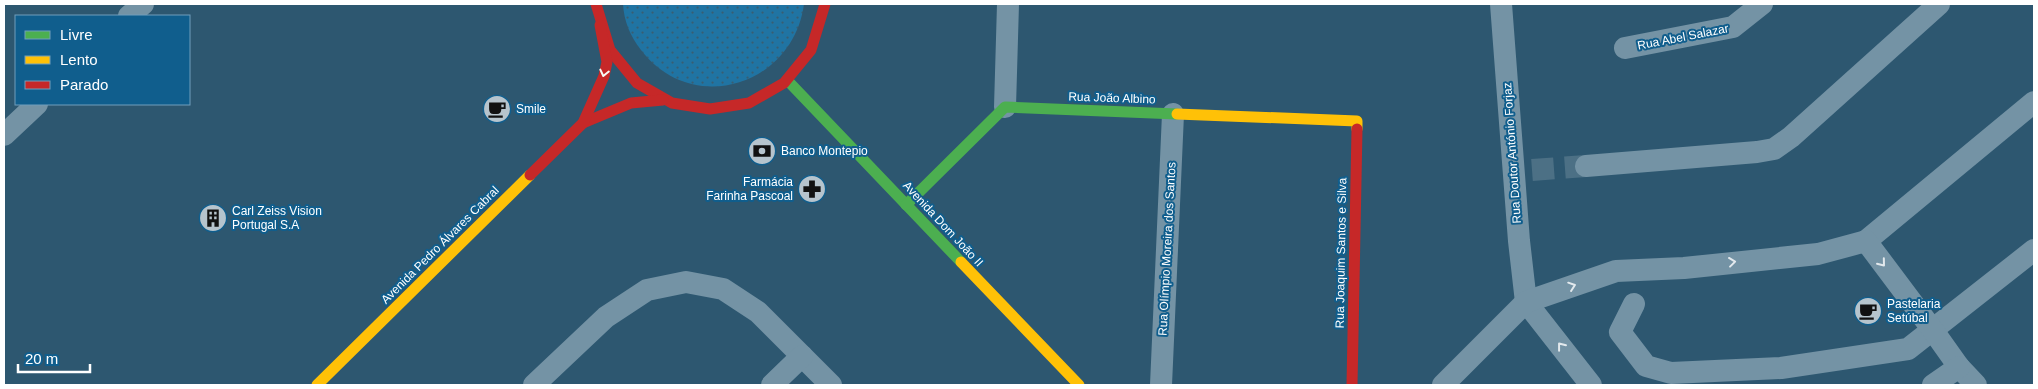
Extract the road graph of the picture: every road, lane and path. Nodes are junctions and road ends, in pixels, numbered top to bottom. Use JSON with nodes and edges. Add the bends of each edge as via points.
{"nodes":[{"id":1,"x":143,"y":4,"type":"edge"},
{"id":2,"x":596,"y":4,"type":"edge"},
{"id":3,"x":825,"y":4,"type":"edge"},
{"id":4,"x":1008,"y":4,"type":"edge"},
{"id":5,"x":1501,"y":4,"type":"edge"},
{"id":6,"x":1762,"y":4,"type":"edge"},
{"id":7,"x":1940,"y":4,"type":"edge"},
{"id":8,"x":130,"y":15,"type":"edge"},
{"id":9,"x":600,"y":25,"type":"junction"},
{"id":10,"x":1625,"y":48,"type":"dead end"},
{"id":11,"x":788,"y":81,"type":"junction"},
{"id":12,"x":664,"y":100,"type":"junction"},
{"id":13,"x":2034,"y":102,"type":"edge"},
{"id":14,"x":36,"y":105,"type":"edge"},
{"id":15,"x":1005,"y":107,"type":"junction"},
{"id":16,"x":1173,"y":114,"type":"junction"},
{"id":17,"x":1357,"y":121,"type":"joint"},
{"id":18,"x":583,"y":123,"type":"junction"},
{"id":19,"x":4,"y":135,"type":"edge"},
{"id":20,"x":1586,"y":166,"type":"tunnel mouth"},
{"id":21,"x":906,"y":205,"type":"junction"},
{"id":22,"x":1866,"y":242,"type":"junction"},
{"id":23,"x":2034,"y":250,"type":"edge"},
{"id":24,"x":1526,"y":302,"type":"junction"},
{"id":25,"x":1634,"y":304,"type":"dead end"},
{"id":26,"x":1932,"y":329,"type":"junction"},
{"id":27,"x":802,"y":356,"type":"junction"},
{"id":28,"x":1959,"y":367,"type":"junction"},
{"id":29,"x":316,"y":385,"type":"edge"},
{"id":30,"x":534,"y":385,"type":"edge"},
{"id":31,"x":772,"y":385,"type":"edge"},
{"id":32,"x":831,"y":385,"type":"edge"},
{"id":33,"x":1079,"y":385,"type":"edge"},
{"id":34,"x":1161,"y":385,"type":"edge"},
{"id":35,"x":1352,"y":385,"type":"edge"},
{"id":36,"x":1443,"y":385,"type":"edge"},
{"id":37,"x":1590,"y":385,"type":"edge"},
{"id":38,"x":1933,"y":385,"type":"edge"},
{"id":39,"x":1976,"y":385,"type":"edge"}],
"edges":[{"from":1,"to":8,"type":"street"},
{"from":2,"to":9,"type":"main road"},
{"from":3,"to":11,"type":"main road","via":[[819,35],[811,52]]},
{"from":4,"to":15,"type":"street"},
{"from":5,"to":24,"type":"street","name":"Rua Doutor António Forjaz","via":[[1523,171],[1519,241]]},
{"from":6,"to":10,"type":"street","name":"Rua Abel Salazar","via":[[1733,27]]},
{"from":7,"to":20,"type":"street","via":[[1774,149]]},
{"from":9,"to":12,"type":"main road","via":[[606,44],[626,72],[646,90]]},
{"from":9,"to":18,"type":"main road","name":"Avenida Pedro Álvares Cabral","one_way":true,"via":[[607,62]]},
{"from":11,"to":12,"type":"main road","via":[[770,94],[728,109],[684,107]]},
{"from":11,"to":21,"type":"main road","name":"Avenida Dom João II"},
{"from":12,"to":18,"type":"main road","name":"Avenida Pedro Álvares Cabral","via":[[626,103]]},
{"from":13,"to":22,"type":"street"},
{"from":14,"to":19,"type":"street"},
{"from":15,"to":16,"type":"main road","name":"Rua João Albino"},
{"from":15,"to":21,"type":"main road"},
{"from":16,"to":17,"type":"main road","name":"Rua João Albino"},
{"from":16,"to":34,"type":"street","name":"Rua Olímpio Moreira dos Santos"},
{"from":17,"to":35,"type":"main road","name":"Rua Joaquim Santos e Silva"},
{"from":18,"to":29,"type":"main road","name":"Avenida Pedro Álvares Cabral"},
{"from":21,"to":33,"type":"main road","name":"Avenida Dom João II"},
{"from":24,"to":22,"type":"street","one_way":true,"via":[[1616,271],[1684,268],[1818,254]]},
{"from":22,"to":26,"type":"street","one_way":true},
{"from":23,"to":26,"type":"street"},
{"from":24,"to":36,"type":"street"},
{"from":37,"to":24,"type":"street","one_way":true},
{"from":25,"to":26,"type":"street","via":[[1620,332],[1646,366],[1671,373],[1780,368],[1908,349]]},
{"from":26,"to":28,"type":"street"},
{"from":27,"to":30,"type":"street","via":[[758,312],[737,298],[722,289],[686,282],[647,290],[606,317]]},
{"from":27,"to":31,"type":"street"},
{"from":27,"to":32,"type":"street"},
{"from":28,"to":38,"type":"street"},
{"from":28,"to":39,"type":"street"}]}
